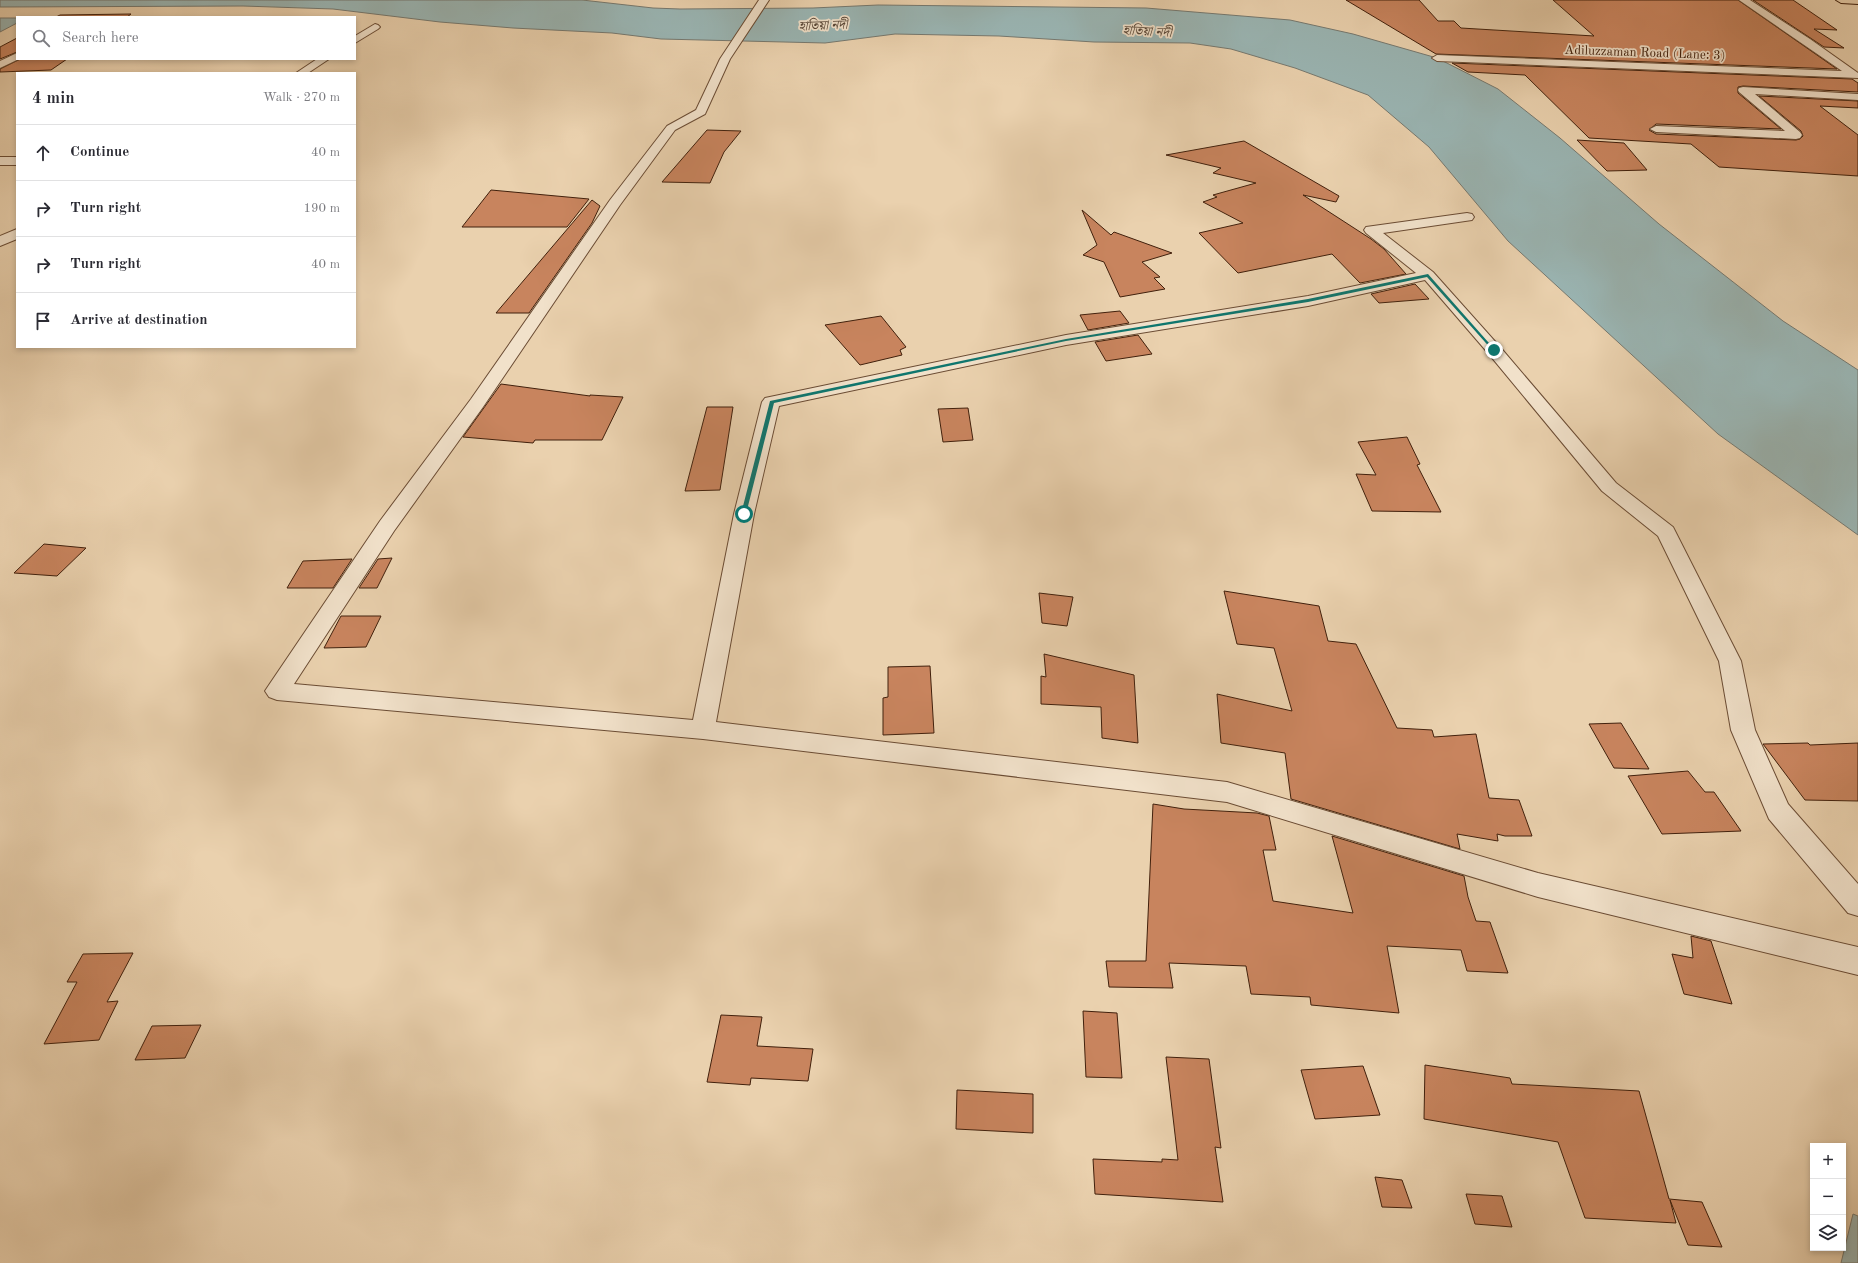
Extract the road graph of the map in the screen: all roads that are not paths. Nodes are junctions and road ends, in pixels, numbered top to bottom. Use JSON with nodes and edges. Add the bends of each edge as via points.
{"nodes":[{"id":1,"x":764,"y":0,"type":"edge"},
{"id":2,"x":1744,"y":0,"type":"edge"},
{"id":3,"x":1841,"y":0,"type":"edge"},
{"id":4,"x":1858,"y":1,"type":"edge"},
{"id":5,"x":375,"y":27,"type":"dead end"},
{"id":6,"x":356,"y":39,"type":"edge"},
{"id":7,"x":16,"y":57,"type":"edge"},
{"id":8,"x":1437,"y":58,"type":"dead end"},
{"id":9,"x":322,"y":60,"type":"edge"},
{"id":10,"x":0,"y":65,"type":"edge"},
{"id":11,"x":303,"y":72,"type":"edge"},
{"id":12,"x":1856,"y":77,"type":"edge"},
{"id":13,"x":1858,"y":97,"type":"edge"},
{"id":14,"x":1656,"y":129,"type":"dead end"},
{"id":15,"x":0,"y":160,"type":"edge"},
{"id":16,"x":16,"y":161,"type":"edge"},
{"id":17,"x":1467,"y":217,"type":"dead end"},
{"id":18,"x":16,"y":234,"type":"edge"},
{"id":19,"x":0,"y":242,"type":"edge"},
{"id":20,"x":1428,"y":276,"type":"junction"},
{"id":21,"x":703,"y":730,"type":"junction"},
{"id":22,"x":1858,"y":904,"type":"edge"},
{"id":23,"x":1858,"y":961,"type":"edge"}],
"edges":[{"from":1,"to":21,"type":"street","via":[[725,59],[701,112],[671,128],[615,203],[477,403],[387,526],[277,691]]},
{"from":2,"to":12,"type":"street"},
{"from":3,"to":4,"type":"main road"},
{"from":5,"to":6,"type":"street"},
{"from":7,"to":10,"type":"street"},
{"from":8,"to":12,"type":"street","name":"Adiluzzaman Road (Lane: 3)"},
{"from":9,"to":11,"type":"street"},
{"from":13,"to":14,"type":"street","via":[[1743,90],[1796,135]]},
{"from":15,"to":16,"type":"street"},
{"from":17,"to":20,"type":"street","via":[[1371,230]]},
{"from":18,"to":19,"type":"street"},
{"from":20,"to":21,"type":"street","via":[[1308,301],[1066,340],[771,402],[744,514]]},
{"from":20,"to":22,"type":"street","via":[[1609,487],[1666,532],[1730,661],[1743,730],[1778,811]]},
{"from":21,"to":23,"type":"street","via":[[1227,792],[1538,885]]}]}
